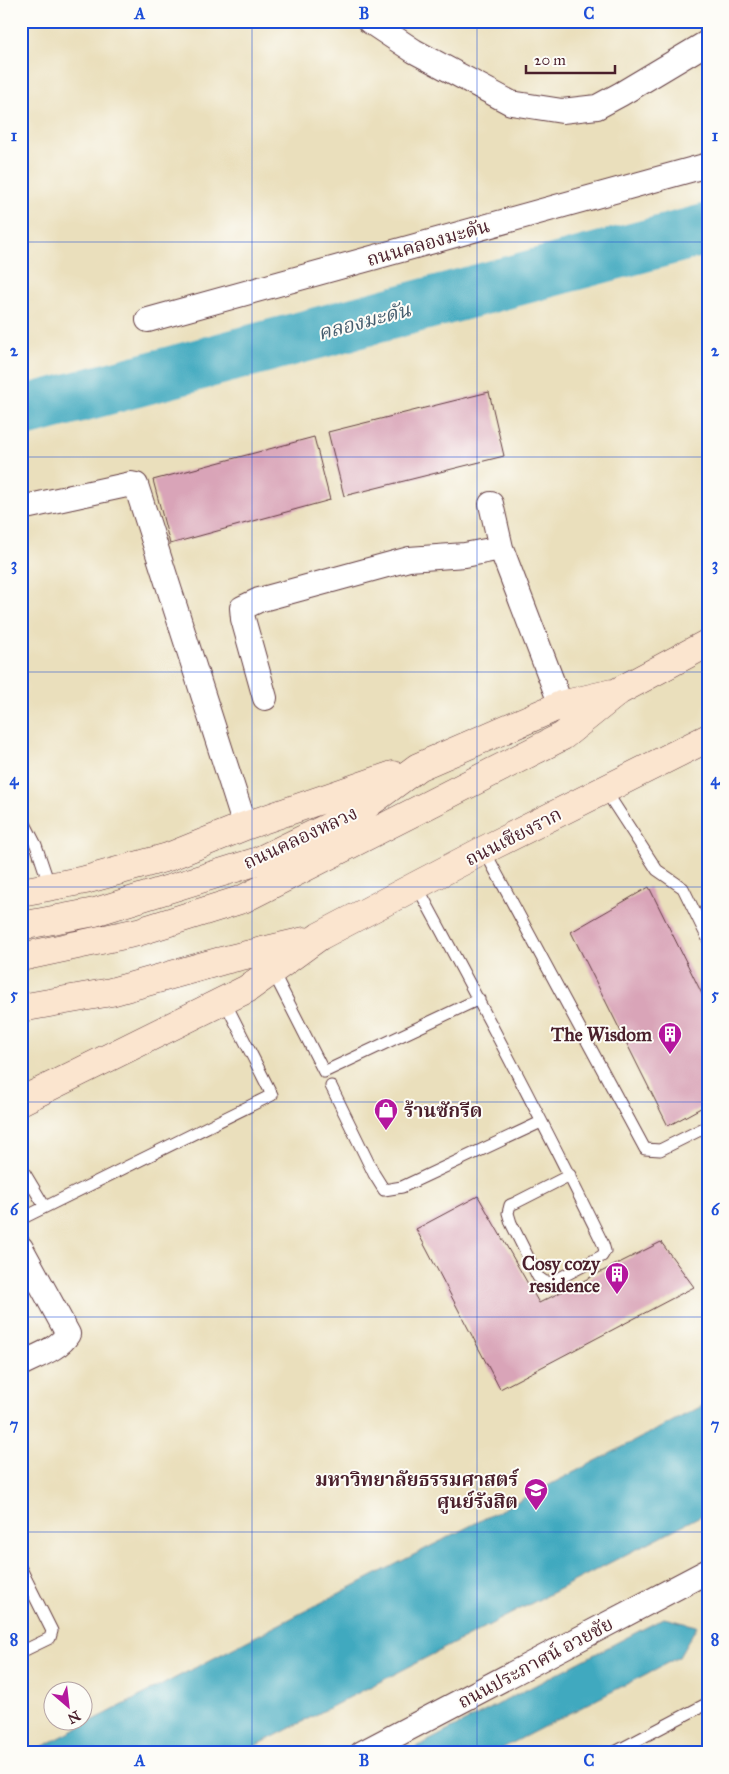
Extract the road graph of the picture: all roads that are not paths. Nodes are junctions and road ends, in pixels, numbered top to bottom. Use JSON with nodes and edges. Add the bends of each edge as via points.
{"nodes":[{"id":1,"x":369,"y":21,"type":"edge"},
{"id":2,"x":708,"y":42,"type":"edge"},
{"id":3,"x":708,"y":165,"type":"edge"},
{"id":4,"x":148,"y":320,"type":"dead end"},
{"id":5,"x":491,"y":504,"type":"dead end"},
{"id":6,"x":21,"y":508,"type":"edge"},
{"id":7,"x":502,"y":548,"type":"junction"},
{"id":8,"x":708,"y":643,"type":"edge"},
{"id":9,"x":619,"y":691,"type":"junction"},
{"id":10,"x":266,"y":698,"type":"dead end"},
{"id":11,"x":561,"y":705,"type":"junction"},
{"id":12,"x":708,"y":738,"type":"edge"},
{"id":13,"x":418,"y":767,"type":"junction"},
{"id":14,"x":605,"y":790,"type":"junction"},
{"id":15,"x":21,"y":816,"type":"edge"},
{"id":16,"x":245,"y":826,"type":"junction"},
{"id":17,"x":484,"y":850,"type":"junction"},
{"id":18,"x":417,"y":886,"type":"junction"},
{"id":19,"x":50,"y":887,"type":"junction"},
{"id":20,"x":21,"y":892,"type":"edge"},
{"id":21,"x":21,"y":926,"type":"edge"},
{"id":22,"x":320,"y":936,"type":"junction"},
{"id":23,"x":708,"y":939,"type":"edge"},
{"id":24,"x":21,"y":957,"type":"edge"},
{"id":25,"x":272,"y":970,"type":"junction"},
{"id":26,"x":479,"y":999,"type":"junction"},
{"id":27,"x":224,"y":1000,"type":"junction"},
{"id":28,"x":21,"y":1008,"type":"edge"},
{"id":29,"x":331,"y":1086,"type":"dead end"},
{"id":30,"x":21,"y":1101,"type":"edge"},
{"id":31,"x":541,"y":1122,"type":"junction"},
{"id":32,"x":708,"y":1126,"type":"edge"},
{"id":33,"x":21,"y":1168,"type":"edge"},
{"id":34,"x":570,"y":1175,"type":"junction"},
{"id":35,"x":45,"y":1207,"type":"junction"},
{"id":36,"x":21,"y":1219,"type":"edge"},
{"id":37,"x":24,"y":1260,"type":"edge"},
{"id":38,"x":21,"y":1364,"type":"edge"},
{"id":39,"x":21,"y":1569,"type":"edge"},
{"id":40,"x":708,"y":1572,"type":"edge"},
{"id":41,"x":21,"y":1652,"type":"edge"},
{"id":42,"x":705,"y":1704,"type":"edge"},
{"id":43,"x":708,"y":1717,"type":"edge"},
{"id":44,"x":362,"y":1753,"type":"edge"},
{"id":45,"x":612,"y":1753,"type":"edge"}],
"edges":[{"from":1,"to":2,"type":"street","via":[[414,51],[511,104],[562,111],[597,107]]},
{"from":3,"to":4,"type":"street","name":"ถนนคลองมะดัน"},
{"from":5,"to":7,"type":"street"},
{"from":6,"to":16,"type":"street","via":[[136,485]]},
{"from":7,"to":10,"type":"street","via":[[465,555],[408,559],[259,600],[242,608]]},
{"from":7,"to":11,"type":"street"},
{"from":8,"to":9,"type":"main road"},
{"from":9,"to":11,"type":"main road","name":"ถนนคลองหลวง"},
{"from":9,"to":24,"type":"main road","via":[[563,736],[243,898],[138,932]]},
{"from":11,"to":13,"type":"main road","name":"ถนนคลองหลวง"},
{"from":12,"to":14,"type":"main road","name":"ถนนเชียงราก"},
{"from":13,"to":16,"type":"main road"},
{"from":13,"to":21,"type":"main road","name":"ถนนคลองหลวง","via":[[353,815],[258,861],[95,912]]},
{"from":14,"to":17,"type":"main road","name":"ถนนเชียงราก"},
{"from":14,"to":23,"type":"lane","via":[[657,870],[683,888]]},
{"from":15,"to":19,"type":"lane","via":[[36,846]]},
{"from":16,"to":19,"type":"main road","via":[[168,856]]},
{"from":17,"to":18,"type":"main road","name":"ถนนเชียงราก"},
{"from":17,"to":32,"type":"lane","via":[[645,1149],[660,1150]]},
{"from":18,"to":22,"type":"main road","name":"ถนนเชียงราก"},
{"from":18,"to":26,"type":"lane"},
{"from":19,"to":20,"type":"main road"},
{"from":22,"to":25,"type":"main road"},
{"from":22,"to":28,"type":"main road","via":[[112,992]]},
{"from":25,"to":26,"type":"lane","via":[[324,1072]]},
{"from":25,"to":27,"type":"main road"},
{"from":26,"to":31,"type":"lane"},
{"from":27,"to":30,"type":"main road"},
{"from":27,"to":35,"type":"lane","via":[[272,1095]]},
{"from":29,"to":31,"type":"lane","via":[[384,1190],[402,1187]]},
{"from":31,"to":34,"type":"lane"},
{"from":33,"to":35,"type":"lane"},
{"from":34,"to":34,"type":"lane","via":[[510,1206],[508,1213],[538,1277],[545,1282],[552,1282],[602,1256],[605,1251]]},
{"from":35,"to":36,"type":"lane"},
{"from":37,"to":38,"type":"street","via":[[68,1334],[57,1345]]},
{"from":39,"to":41,"type":"lane","via":[[52,1631],[50,1638]]},
{"from":40,"to":44,"type":"street","name":"ถนนประภาศน์ อวยชัย"},
{"from":42,"to":43,"type":"lane"},
{"from":42,"to":45,"type":"lane"}]}
